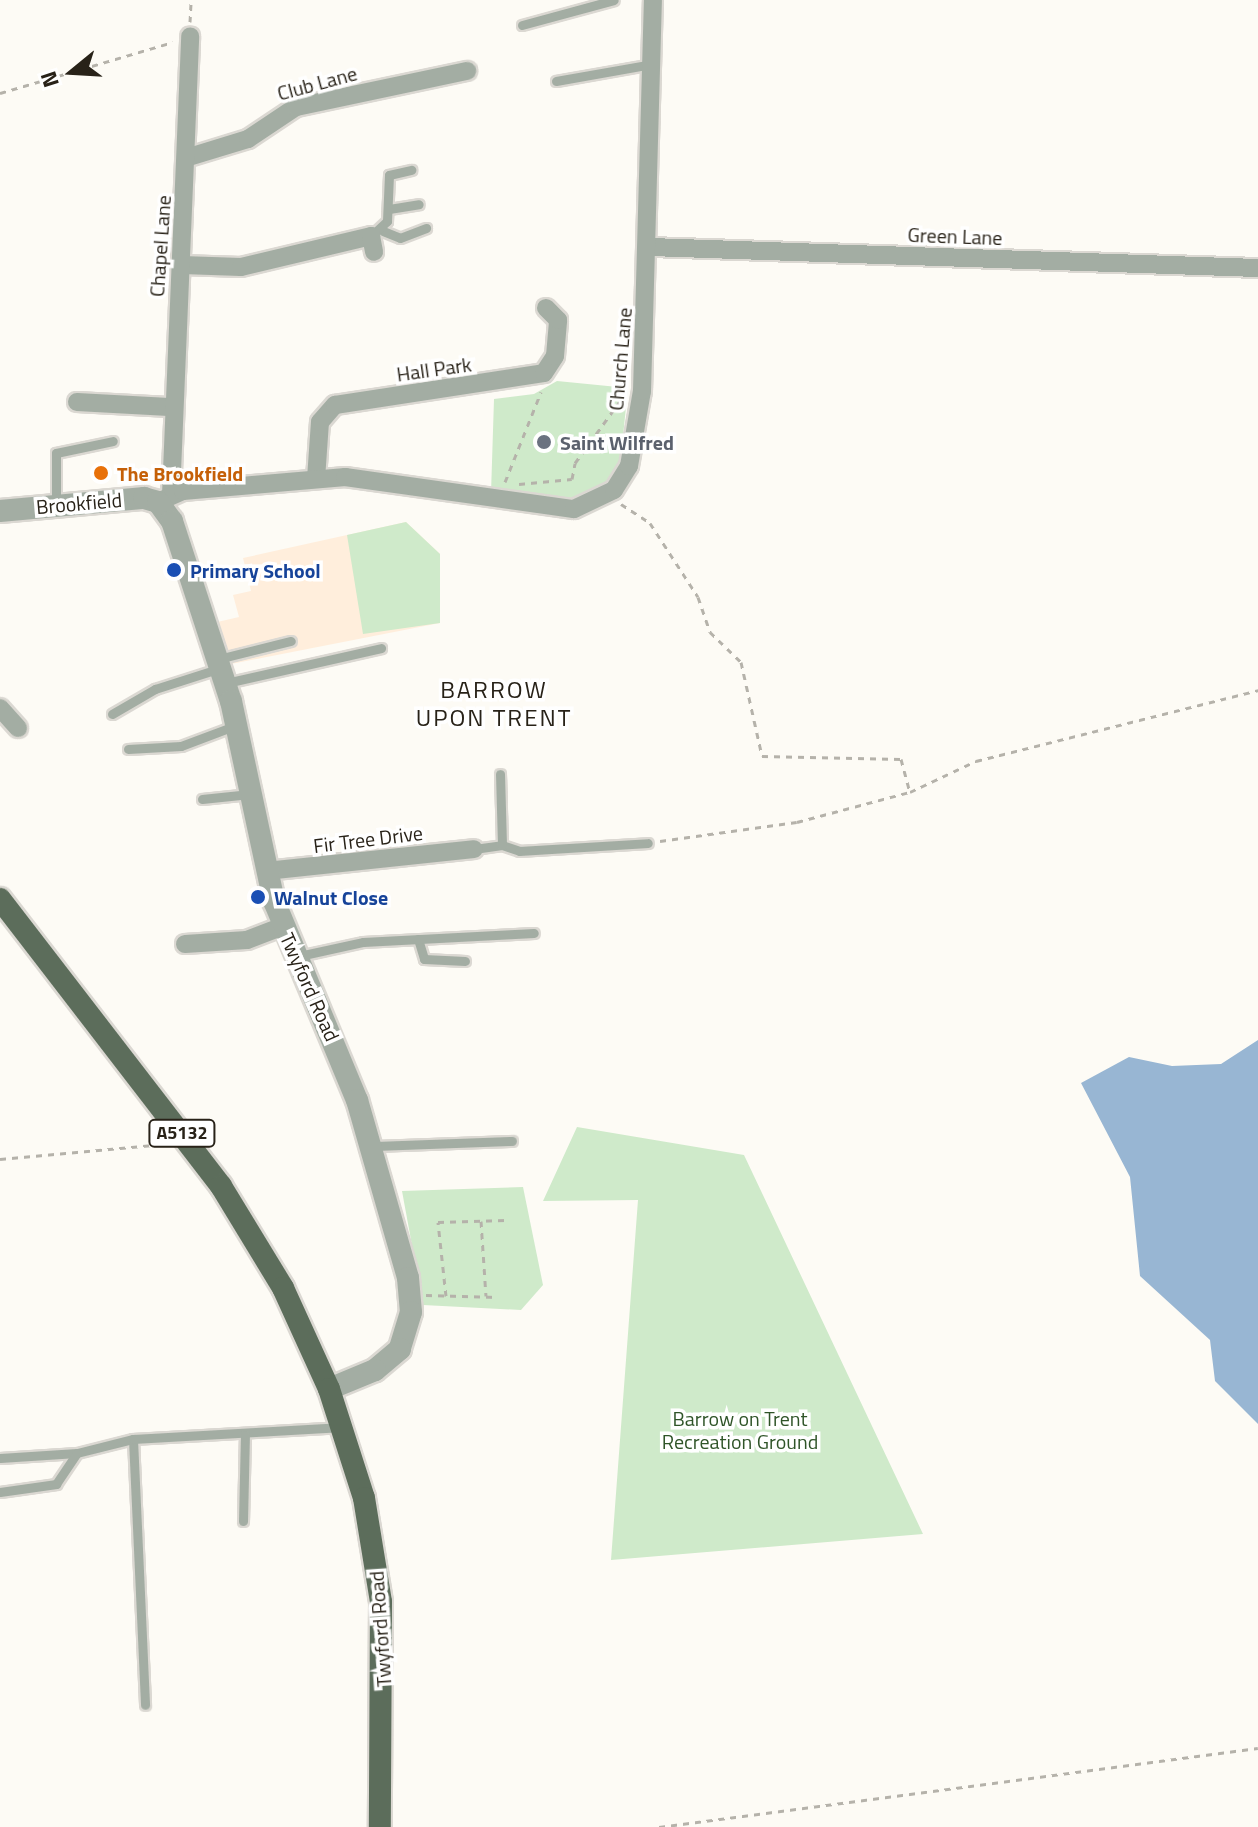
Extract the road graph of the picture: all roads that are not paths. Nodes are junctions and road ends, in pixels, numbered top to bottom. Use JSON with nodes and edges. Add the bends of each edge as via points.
{"nodes":[{"id":1,"x":614,"y":0,"type":"edge"},
{"id":2,"x":653,"y":0,"type":"edge"},
{"id":3,"x":522,"y":25,"type":"dead end"},
{"id":4,"x":190,"y":36,"type":"road end"},
{"id":5,"x":652,"y":64,"type":"junction"},
{"id":6,"x":467,"y":71,"type":"dead end"},
{"id":7,"x":556,"y":81,"type":"dead end"},
{"id":8,"x":189,"y":157,"type":"junction"},
{"id":9,"x":411,"y":170,"type":"dead end"},
{"id":10,"x":419,"y":204,"type":"dead end"},
{"id":11,"x":389,"y":209,"type":"junction"},
{"id":12,"x":426,"y":228,"type":"dead end"},
{"id":13,"x":376,"y":239,"type":"junction"},
{"id":14,"x":650,"y":247,"type":"junction"},
{"id":15,"x":182,"y":265,"type":"junction"},
{"id":16,"x":1258,"y":268,"type":"edge"},
{"id":17,"x":546,"y":308,"type":"dead end"},
{"id":18,"x":77,"y":402,"type":"dead end"},
{"id":19,"x":169,"y":407,"type":"junction"},
{"id":20,"x":113,"y":441,"type":"dead end"},
{"id":21,"x":316,"y":479,"type":"junction"},
{"id":22,"x":164,"y":498,"type":"junction"},
{"id":23,"x":56,"y":505,"type":"junction"},
{"id":24,"x":0,"y":511,"type":"edge"},
{"id":25,"x":291,"y":641,"type":"dead end"},
{"id":26,"x":381,"y":648,"type":"dead end"},
{"id":27,"x":222,"y":670,"type":"junction"},
{"id":28,"x":0,"y":708,"type":"edge"},
{"id":29,"x":112,"y":714,"type":"dead end"},
{"id":30,"x":237,"y":725,"type":"junction"},
{"id":31,"x":18,"y":728,"type":"dead end"},
{"id":32,"x":128,"y":749,"type":"dead end"},
{"id":33,"x":500,"y":774,"type":"dead end"},
{"id":34,"x":250,"y":794,"type":"junction"},
{"id":35,"x":202,"y":799,"type":"dead end"},
{"id":36,"x":648,"y":843,"type":"road end"},
{"id":37,"x":502,"y":845,"type":"junction"},
{"id":38,"x":474,"y":849,"type":"joint"},
{"id":39,"x":266,"y":871,"type":"junction"},
{"id":40,"x":0,"y":899,"type":"edge"},
{"id":41,"x":283,"y":926,"type":"junction"},
{"id":42,"x":534,"y":933,"type":"dead end"},
{"id":43,"x":418,"y":939,"type":"junction"},
{"id":44,"x":185,"y":944,"type":"dead end"},
{"id":45,"x":296,"y":956,"type":"junction"},
{"id":46,"x":465,"y":961,"type":"dead end"},
{"id":47,"x":512,"y":1141,"type":"dead end"},
{"id":48,"x":373,"y":1146,"type":"junction"},
{"id":49,"x":329,"y":1389,"type":"junction"},
{"id":50,"x":342,"y":1426,"type":"junction"},
{"id":51,"x":245,"y":1435,"type":"junction"},
{"id":52,"x":133,"y":1439,"type":"junction"},
{"id":53,"x":77,"y":1453,"type":"junction"},
{"id":54,"x":0,"y":1458,"type":"edge"},
{"id":55,"x":0,"y":1492,"type":"edge"},
{"id":56,"x":243,"y":1521,"type":"dead end"},
{"id":57,"x":145,"y":1705,"type":"dead end"},
{"id":58,"x":380,"y":1827,"type":"edge"}],
"edges":[{"from":1,"to":3,"type":"lane"},
{"from":2,"to":5,"type":"street","name":"Church Lane"},
{"from":4,"to":8,"type":"street","name":"Chapel Lane"},
{"from":5,"to":7,"type":"lane"},
{"from":5,"to":14,"type":"street","name":"Church Lane"},
{"from":6,"to":8,"type":"street","name":"Club Lane","via":[[296,107],[248,139]]},
{"from":8,"to":15,"type":"street","name":"Chapel Lane"},
{"from":9,"to":11,"type":"lane","via":[[389,175]]},
{"from":10,"to":11,"type":"lane"},
{"from":11,"to":13,"type":"lane"},
{"from":12,"to":13,"type":"lane","via":[[400,238]]},
{"from":13,"to":15,"type":"street","via":[[241,267]]},
{"from":14,"to":16,"type":"street","name":"Green Lane"},
{"from":14,"to":21,"type":"street","name":"Church Lane","via":[[642,391],[629,466],[614,490],[574,509],[494,503],[372,478]]},
{"from":15,"to":19,"type":"street","name":"Chapel Lane"},
{"from":17,"to":21,"type":"street","name":"Hall Park","via":[[558,320],[555,356],[544,373],[335,405],[320,422]]},
{"from":18,"to":19,"type":"street"},
{"from":19,"to":22,"type":"street","name":"Chapel Lane"},
{"from":20,"to":23,"type":"lane","via":[[56,453]]},
{"from":21,"to":22,"type":"street"},
{"from":22,"to":23,"type":"street","name":"Brookfield"},
{"from":22,"to":27,"type":"street","name":"Twyford Road"},
{"from":23,"to":24,"type":"street","name":"Brookfield"},
{"from":25,"to":27,"type":"lane"},
{"from":26,"to":27,"type":"lane"},
{"from":27,"to":29,"type":"lane","via":[[155,689]]},
{"from":27,"to":30,"type":"street","name":"Twyford Road"},
{"from":28,"to":31,"type":"street"},
{"from":30,"to":32,"type":"lane","via":[[181,746]]},
{"from":30,"to":34,"type":"street","name":"Twyford Road"},
{"from":33,"to":37,"type":"lane"},
{"from":34,"to":35,"type":"lane"},
{"from":34,"to":39,"type":"street","name":"Twyford Road"},
{"from":36,"to":37,"type":"lane","via":[[519,851]]},
{"from":37,"to":38,"type":"lane"},
{"from":38,"to":39,"type":"street","name":"Fir Tree Drive"},
{"from":39,"to":41,"type":"street","name":"Twyford Road"},
{"from":40,"to":49,"type":"main road","name":"Twyford Road","number":"A5132","via":[[221,1186],[283,1288]]},
{"from":41,"to":44,"type":"street","via":[[247,940]]},
{"from":41,"to":45,"type":"street","name":"Twyford Road"},
{"from":42,"to":43,"type":"lane"},
{"from":43,"to":45,"type":"lane"},
{"from":43,"to":46,"type":"lane","via":[[424,959]]},
{"from":45,"to":48,"type":"street","name":"Twyford Road"},
{"from":47,"to":48,"type":"lane"},
{"from":48,"to":49,"type":"street","name":"Twyford Road","via":[[410,1295],[400,1349],[375,1370]]},
{"from":49,"to":50,"type":"main road","name":"Twyford Road","number":"A5132"},
{"from":50,"to":51,"type":"lane"},
{"from":50,"to":58,"type":"main road","name":"Twyford Road","number":"A5132","via":[[371,1528],[381,1602]]},
{"from":51,"to":52,"type":"lane"},
{"from":51,"to":56,"type":"lane"},
{"from":52,"to":53,"type":"lane"},
{"from":52,"to":57,"type":"lane"},
{"from":53,"to":54,"type":"lane"},
{"from":53,"to":55,"type":"lane","via":[[56,1484]]}]}
